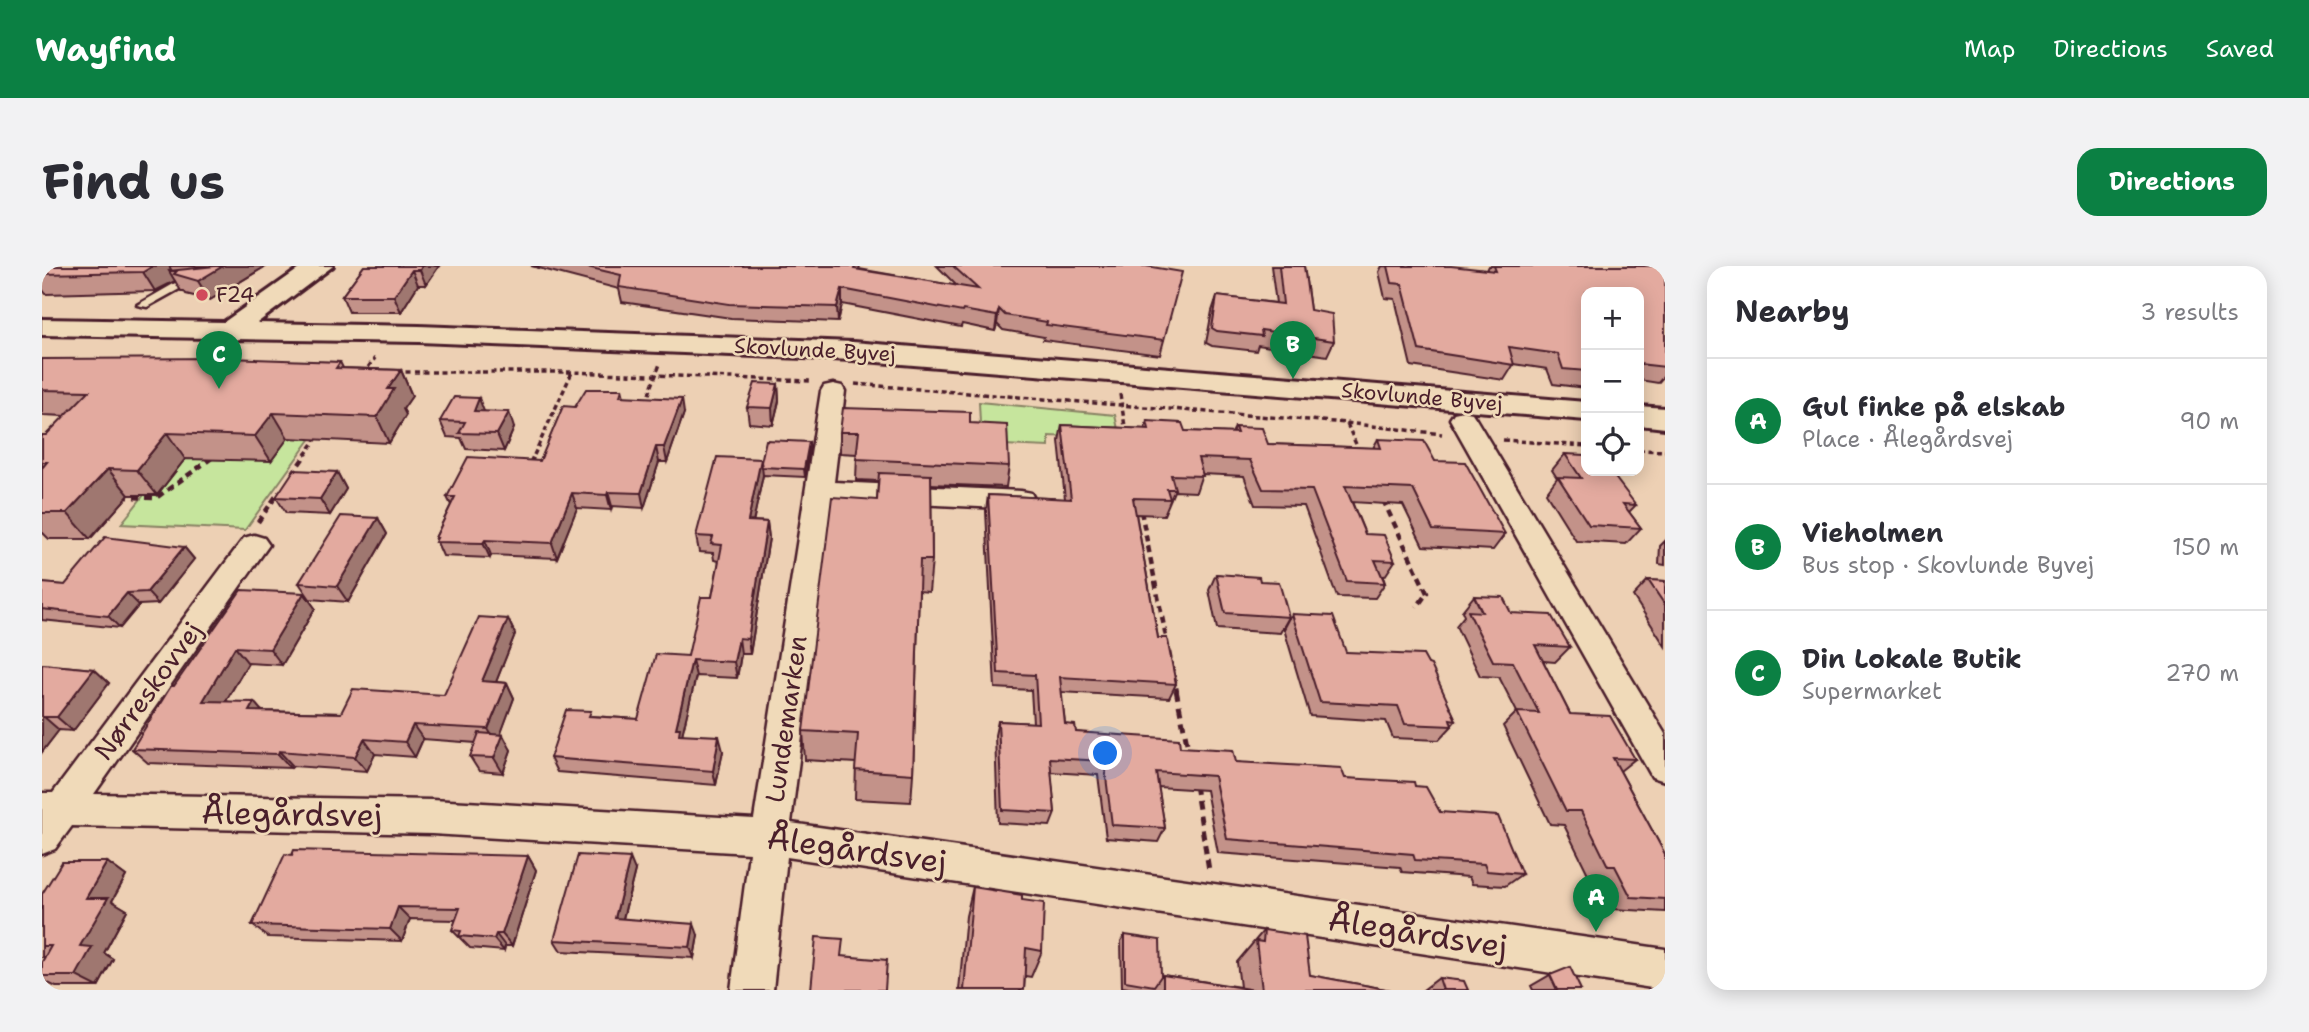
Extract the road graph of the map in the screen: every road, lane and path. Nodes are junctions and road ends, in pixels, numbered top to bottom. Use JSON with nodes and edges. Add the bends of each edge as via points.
{"nodes":[{"id":1,"x":320,"y":266,"type":"edge"},
{"id":2,"x":208,"y":282,"type":"edge"},
{"id":3,"x":143,"y":305,"type":"dead end"},
{"id":4,"x":42,"y":327,"type":"edge"},
{"id":5,"x":230,"y":330,"type":"junction"},
{"id":6,"x":42,"y":353,"type":"edge"},
{"id":7,"x":206,"y":355,"type":"junction"},
{"id":8,"x":575,"y":365,"type":"junction"},
{"id":9,"x":659,"y":367,"type":"junction"},
{"id":10,"x":374,"y":369,"type":"junction"},
{"id":11,"x":832,"y":385,"type":"junction"},
{"id":12,"x":1120,"y":397,"type":"junction"},
{"id":13,"x":1581,"y":411,"type":"edge"},
{"id":14,"x":643,"y":412,"type":"edge"},
{"id":15,"x":1342,"y":416,"type":"junction"},
{"id":16,"x":1644,"y":416,"type":"edge"},
{"id":17,"x":1665,"y":418,"type":"edge"},
{"id":18,"x":325,"y":427,"type":"edge"},
{"id":19,"x":1468,"y":428,"type":"junction"},
{"id":20,"x":1581,"y":429,"type":"edge"},
{"id":21,"x":1537,"y":433,"type":"junction"},
{"id":22,"x":1644,"y":433,"type":"edge"},
{"id":23,"x":1665,"y":435,"type":"edge"},
{"id":24,"x":1128,"y":445,"type":"edge"},
{"id":25,"x":1581,"y":445,"type":"edge"},
{"id":26,"x":1644,"y":450,"type":"edge"},
{"id":27,"x":1665,"y":451,"type":"edge"},
{"id":28,"x":219,"y":453,"type":"edge"},
{"id":29,"x":1364,"y":460,"type":"edge"},
{"id":30,"x":528,"y":468,"type":"edge"},
{"id":31,"x":288,"y":480,"type":"edge"},
{"id":32,"x":818,"y":490,"type":"junction"},
{"id":33,"x":280,"y":491,"type":"edge"},
{"id":34,"x":1381,"y":496,"type":"edge"},
{"id":35,"x":110,"y":497,"type":"dead end"},
{"id":36,"x":1139,"y":499,"type":"edge"},
{"id":37,"x":1021,"y":500,"type":"edge"},
{"id":38,"x":254,"y":545,"type":"joint"},
{"id":39,"x":1417,"y":607,"type":"dead end"},
{"id":40,"x":1189,"y":756,"type":"edge"},
{"id":41,"x":1665,"y":766,"type":"edge"},
{"id":42,"x":1194,"y":783,"type":"edge"},
{"id":43,"x":48,"y":819,"type":"edge"},
{"id":44,"x":770,"y":837,"type":"junction"},
{"id":45,"x":1215,"y":903,"type":"junction"},
{"id":46,"x":1665,"y":970,"type":"edge"},
{"id":47,"x":752,"y":990,"type":"edge"}],
"edges":[{"from":1,"to":5,"type":"main road"},
{"from":2,"to":3,"type":"lane","via":[[181,284]]},
{"from":4,"to":5,"type":"main road","name":"Skovlunde Byvej"},
{"from":5,"to":7,"type":"main road"},
{"from":5,"to":13,"type":"main road","name":"Skovlunde Byvej","via":[[853,351]]},
{"from":6,"to":7,"type":"main road","name":"Skovlunde Byvej"},
{"from":7,"to":10,"type":"main road","name":"Skovlunde Byvej"},
{"from":8,"to":9,"type":"main road","name":"Skovlunde Byvej"},
{"from":8,"to":9,"type":"path"},
{"from":8,"to":10,"type":"main road","name":"Skovlunde Byvej"},
{"from":8,"to":10,"type":"path"},
{"from":8,"to":30,"type":"path"},
{"from":9,"to":11,"type":"path"},
{"from":9,"to":12,"type":"main road","name":"Skovlunde Byvej","via":[[855,367]]},
{"from":9,"to":14,"type":"path"},
{"from":11,"to":12,"type":"path"},
{"from":11,"to":32,"type":"street","name":"Lundemarken"},
{"from":12,"to":15,"type":"main road","name":"Skovlunde Byvej"},
{"from":12,"to":15,"type":"path"},
{"from":12,"to":24,"type":"path"},
{"from":15,"to":19,"type":"main road","name":"Skovlunde Byvej"},
{"from":15,"to":19,"type":"path"},
{"from":15,"to":29,"type":"path"},
{"from":16,"to":17,"type":"main road"},
{"from":18,"to":31,"type":"path"},
{"from":19,"to":21,"type":"main road","name":"Skovlunde Byvej"},
{"from":19,"to":21,"type":"path"},
{"from":19,"to":41,"type":"street"},
{"from":20,"to":21,"type":"main road","name":"Skovlunde Byvej"},
{"from":21,"to":25,"type":"path"},
{"from":22,"to":23,"type":"main road"},
{"from":26,"to":27,"type":"path"},
{"from":28,"to":35,"type":"path","via":[[156,498]]},
{"from":32,"to":37,"type":"street"},
{"from":32,"to":44,"type":"street","name":"Lundemarken"},
{"from":33,"to":38,"type":"path","via":[[250,533]]},
{"from":34,"to":39,"type":"path","via":[[1427,593]]},
{"from":36,"to":40,"type":"path"},
{"from":38,"to":43,"type":"street","name":"Nørreskovvej"},
{"from":42,"to":45,"type":"path"},
{"from":43,"to":44,"type":"street","name":"Ålegårdsvej","via":[[432,817]]},
{"from":44,"to":45,"type":"street","name":"Ålegårdsvej"},
{"from":44,"to":47,"type":"street","name":"Lundemarken"},
{"from":45,"to":46,"type":"street","name":"Ålegårdsvej"}]}
